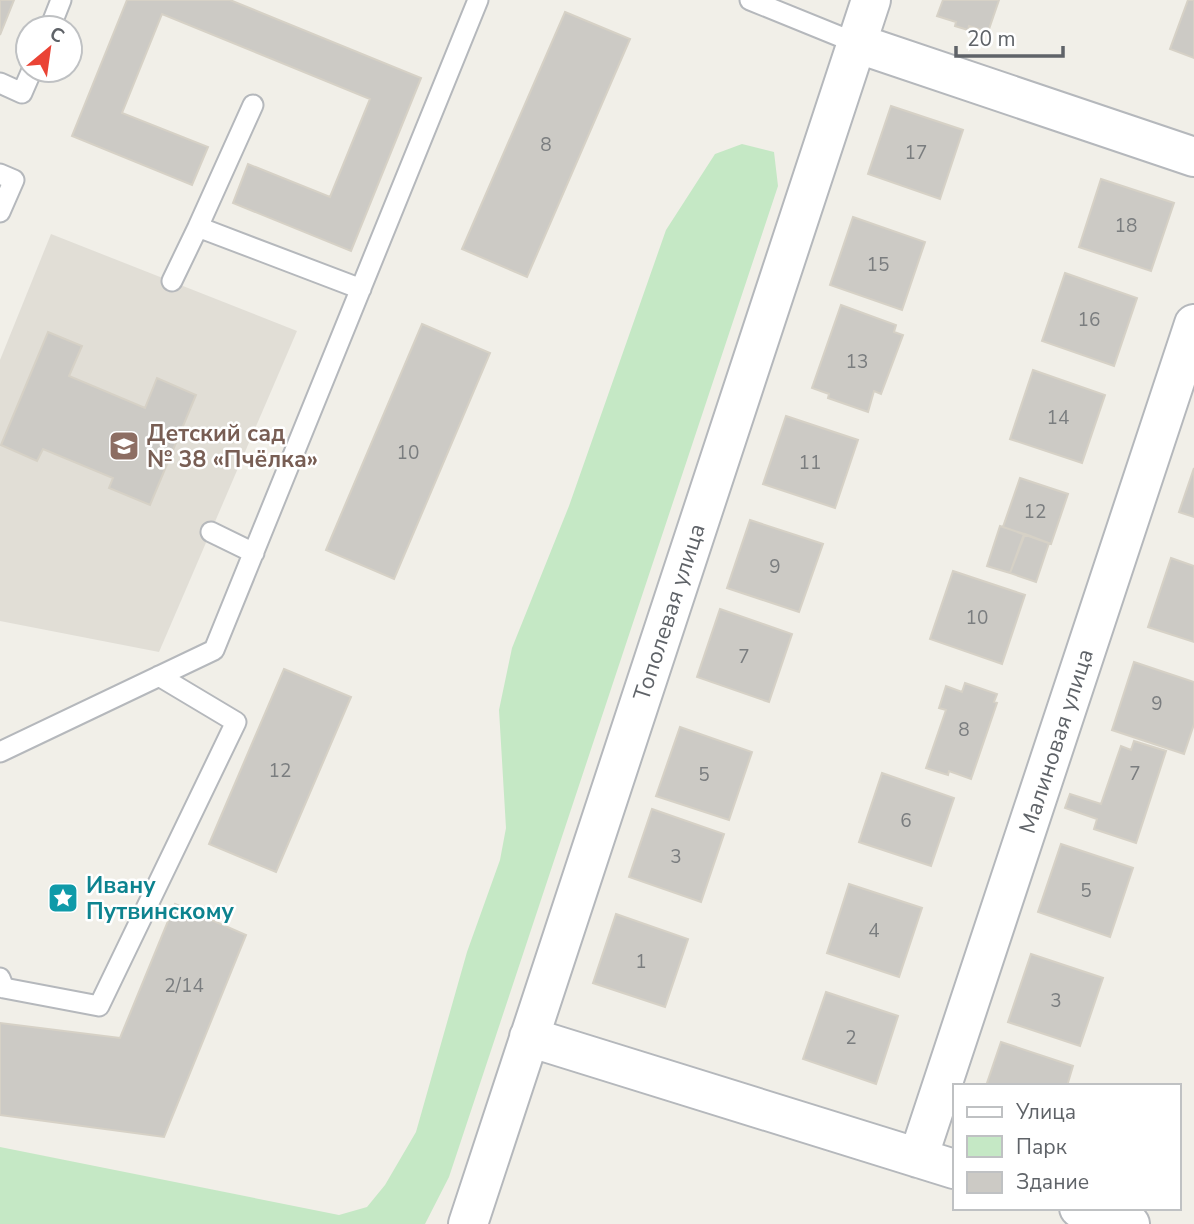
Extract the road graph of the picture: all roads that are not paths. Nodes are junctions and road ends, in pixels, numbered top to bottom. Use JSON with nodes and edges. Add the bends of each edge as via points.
{"nodes":[{"id":1,"x":478,"y":0,"type":"edge"},
{"id":2,"x":750,"y":0,"type":"edge"},
{"id":3,"x":870,"y":0,"type":"edge"},
{"id":4,"x":856,"y":43,"type":"junction"},
{"id":5,"x":0,"y":83,"type":"edge"},
{"id":6,"x":26,"y":84,"type":"edge"},
{"id":7,"x":253,"y":105,"type":"dead end"},
{"id":8,"x":1194,"y":156,"type":"edge"},
{"id":9,"x":0,"y":174,"type":"edge"},
{"id":10,"x":0,"y":212,"type":"edge"},
{"id":11,"x":198,"y":227,"type":"junction"},
{"id":12,"x":172,"y":282,"type":"dead end"},
{"id":13,"x":360,"y":289,"type":"junction"},
{"id":14,"x":1194,"y":324,"type":"edge"},
{"id":15,"x":211,"y":532,"type":"dead end"},
{"id":16,"x":254,"y":553,"type":"junction"},
{"id":17,"x":159,"y":676,"type":"junction"},
{"id":18,"x":0,"y":752,"type":"edge"},
{"id":19,"x":0,"y":978,"type":"edge"},
{"id":20,"x":530,"y":1037,"type":"junction"},
{"id":21,"x":918,"y":1158,"type":"junction"},
{"id":22,"x":953,"y":1169,"type":"edge"},
{"id":23,"x":1085,"y":1210,"type":"edge"},
{"id":24,"x":468,"y":1224,"type":"edge"},
{"id":25,"x":1130,"y":1224,"type":"edge"}],
"edges":[{"from":1,"to":13,"type":"lane"},
{"from":2,"to":4,"type":"lane"},
{"from":3,"to":4,"type":"street","name":"Тополевая улица"},
{"from":4,"to":8,"type":"street"},
{"from":4,"to":20,"type":"street","name":"Тополевая улица"},
{"from":5,"to":6,"type":"lane","via":[[22,93]]},
{"from":7,"to":11,"type":"lane"},
{"from":9,"to":10,"type":"lane","via":[[14,180]]},
{"from":11,"to":12,"type":"lane"},
{"from":11,"to":13,"type":"lane"},
{"from":13,"to":16,"type":"lane"},
{"from":14,"to":21,"type":"street","name":"Малиновая улица"},
{"from":15,"to":16,"type":"lane"},
{"from":16,"to":17,"type":"lane","via":[[214,650]]},
{"from":17,"to":18,"type":"lane"},
{"from":17,"to":19,"type":"lane","via":[[236,722],[99,1006],[4,988]]},
{"from":20,"to":21,"type":"street"},
{"from":20,"to":24,"type":"street","name":"Тополевая улица"},
{"from":21,"to":22,"type":"street"},
{"from":23,"to":25,"type":"street"}]}
